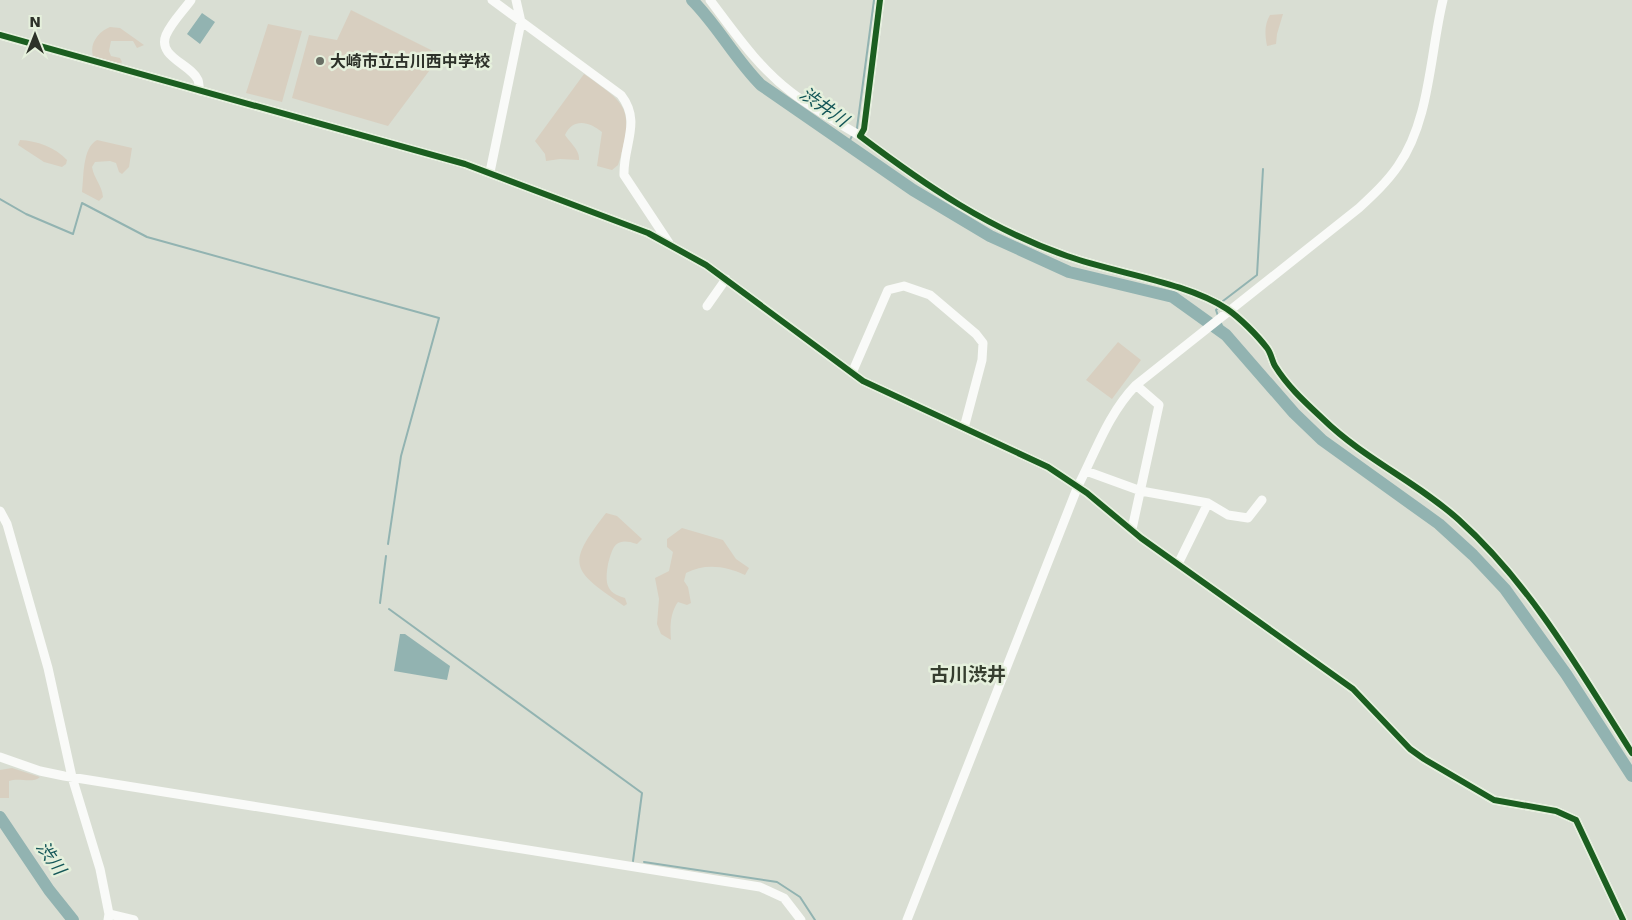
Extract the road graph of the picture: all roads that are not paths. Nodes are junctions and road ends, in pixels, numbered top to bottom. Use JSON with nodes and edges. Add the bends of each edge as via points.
{"nodes":[{"id":1,"x":191,"y":0,"type":"edge"},
{"id":2,"x":492,"y":0,"type":"edge"},
{"id":3,"x":516,"y":0,"type":"edge"},
{"id":4,"x":710,"y":0,"type":"edge"},
{"id":5,"x":880,"y":0,"type":"edge"},
{"id":6,"x":1442,"y":0,"type":"edge"},
{"id":7,"x":521,"y":22,"type":"junction"},
{"id":8,"x":0,"y":35,"type":"edge"},
{"id":9,"x":200,"y":92,"type":"junction"},
{"id":10,"x":860,"y":136,"type":"junction"},
{"id":11,"x":490,"y":172,"type":"junction"},
{"id":12,"x":669,"y":243,"type":"junction"},
{"id":13,"x":726,"y":280,"type":"junction"},
{"id":14,"x":707,"y":306,"type":"dead end"},
{"id":15,"x":1227,"y":311,"type":"junction"},
{"id":16,"x":852,"y":373,"type":"junction"},
{"id":17,"x":1136,"y":385,"type":"junction"},
{"id":18,"x":964,"y":428,"type":"junction"},
{"id":19,"x":1086,"y":471,"type":"junction"},
{"id":20,"x":1078,"y":486,"type":"junction"},
{"id":21,"x":1139,"y":490,"type":"junction"},
{"id":22,"x":1262,"y":500,"type":"dead end"},
{"id":23,"x":1208,"y":503,"type":"junction"},
{"id":24,"x":0,"y":511,"type":"edge"},
{"id":25,"x":1132,"y":529,"type":"junction"},
{"id":26,"x":1178,"y":564,"type":"junction"},
{"id":27,"x":1632,"y":753,"type":"edge"},
{"id":28,"x":0,"y":757,"type":"edge"},
{"id":29,"x":72,"y":777,"type":"junction"},
{"id":30,"x":109,"y":917,"type":"edge"},
{"id":31,"x":134,"y":920,"type":"edge"},
{"id":32,"x":801,"y":920,"type":"edge"},
{"id":33,"x":907,"y":920,"type":"edge"},
{"id":34,"x":1623,"y":920,"type":"edge"}],
"edges":[{"from":1,"to":9,"type":"street","via":[[166,34],[164,46],[198,80]]},
{"from":2,"to":7,"type":"street"},
{"from":3,"to":7,"type":"street"},
{"from":4,"to":10,"type":"street","via":[[752,56],[774,77],[791,92]]},
{"from":5,"to":10,"type":"street","via":[[864,129]]},
{"from":6,"to":15,"type":"street","via":[[1420,116],[1399,165],[1382,187],[1359,208]]},
{"from":7,"to":11,"type":"street"},
{"from":7,"to":12,"type":"street","via":[[627,102],[632,123],[624,175]]},
{"from":8,"to":9,"type":"street"},
{"from":9,"to":11,"type":"street"},
{"from":10,"to":15,"type":"street","via":[[915,176],[1005,232],[1068,257],[1211,300]]},
{"from":11,"to":12,"type":"street"},
{"from":12,"to":13,"type":"street"},
{"from":13,"to":14,"type":"street"},
{"from":13,"to":16,"type":"street"},
{"from":15,"to":17,"type":"street"},
{"from":15,"to":27,"type":"street","via":[[1268,350],[1293,390],[1326,423],[1458,518],[1496,557],[1528,594]]},
{"from":16,"to":18,"type":"street"},
{"from":16,"to":18,"type":"street","via":[[888,290],[904,286],[930,295],[983,343],[982,360]]},
{"from":17,"to":19,"type":"street","via":[[1105,427]]},
{"from":17,"to":21,"type":"street","via":[[1159,405]]},
{"from":18,"to":20,"type":"street","via":[[1048,466]]},
{"from":19,"to":20,"type":"street"},
{"from":19,"to":21,"type":"street"},
{"from":20,"to":25,"type":"street"},
{"from":20,"to":33,"type":"street"},
{"from":21,"to":23,"type":"street"},
{"from":21,"to":25,"type":"street"},
{"from":22,"to":23,"type":"street","via":[[1248,518],[1228,515]]},
{"from":23,"to":26,"type":"street"},
{"from":24,"to":29,"type":"street","via":[[7,524],[48,668]]},
{"from":25,"to":26,"type":"street"},
{"from":26,"to":34,"type":"street","via":[[1353,689],[1410,749],[1424,759],[1494,800],[1556,811],[1576,820]]},
{"from":28,"to":29,"type":"street","via":[[40,771]]},
{"from":29,"to":30,"type":"street","via":[[100,869]]},
{"from":29,"to":32,"type":"street","via":[[760,887],[784,898]]},
{"from":30,"to":31,"type":"street"}]}
